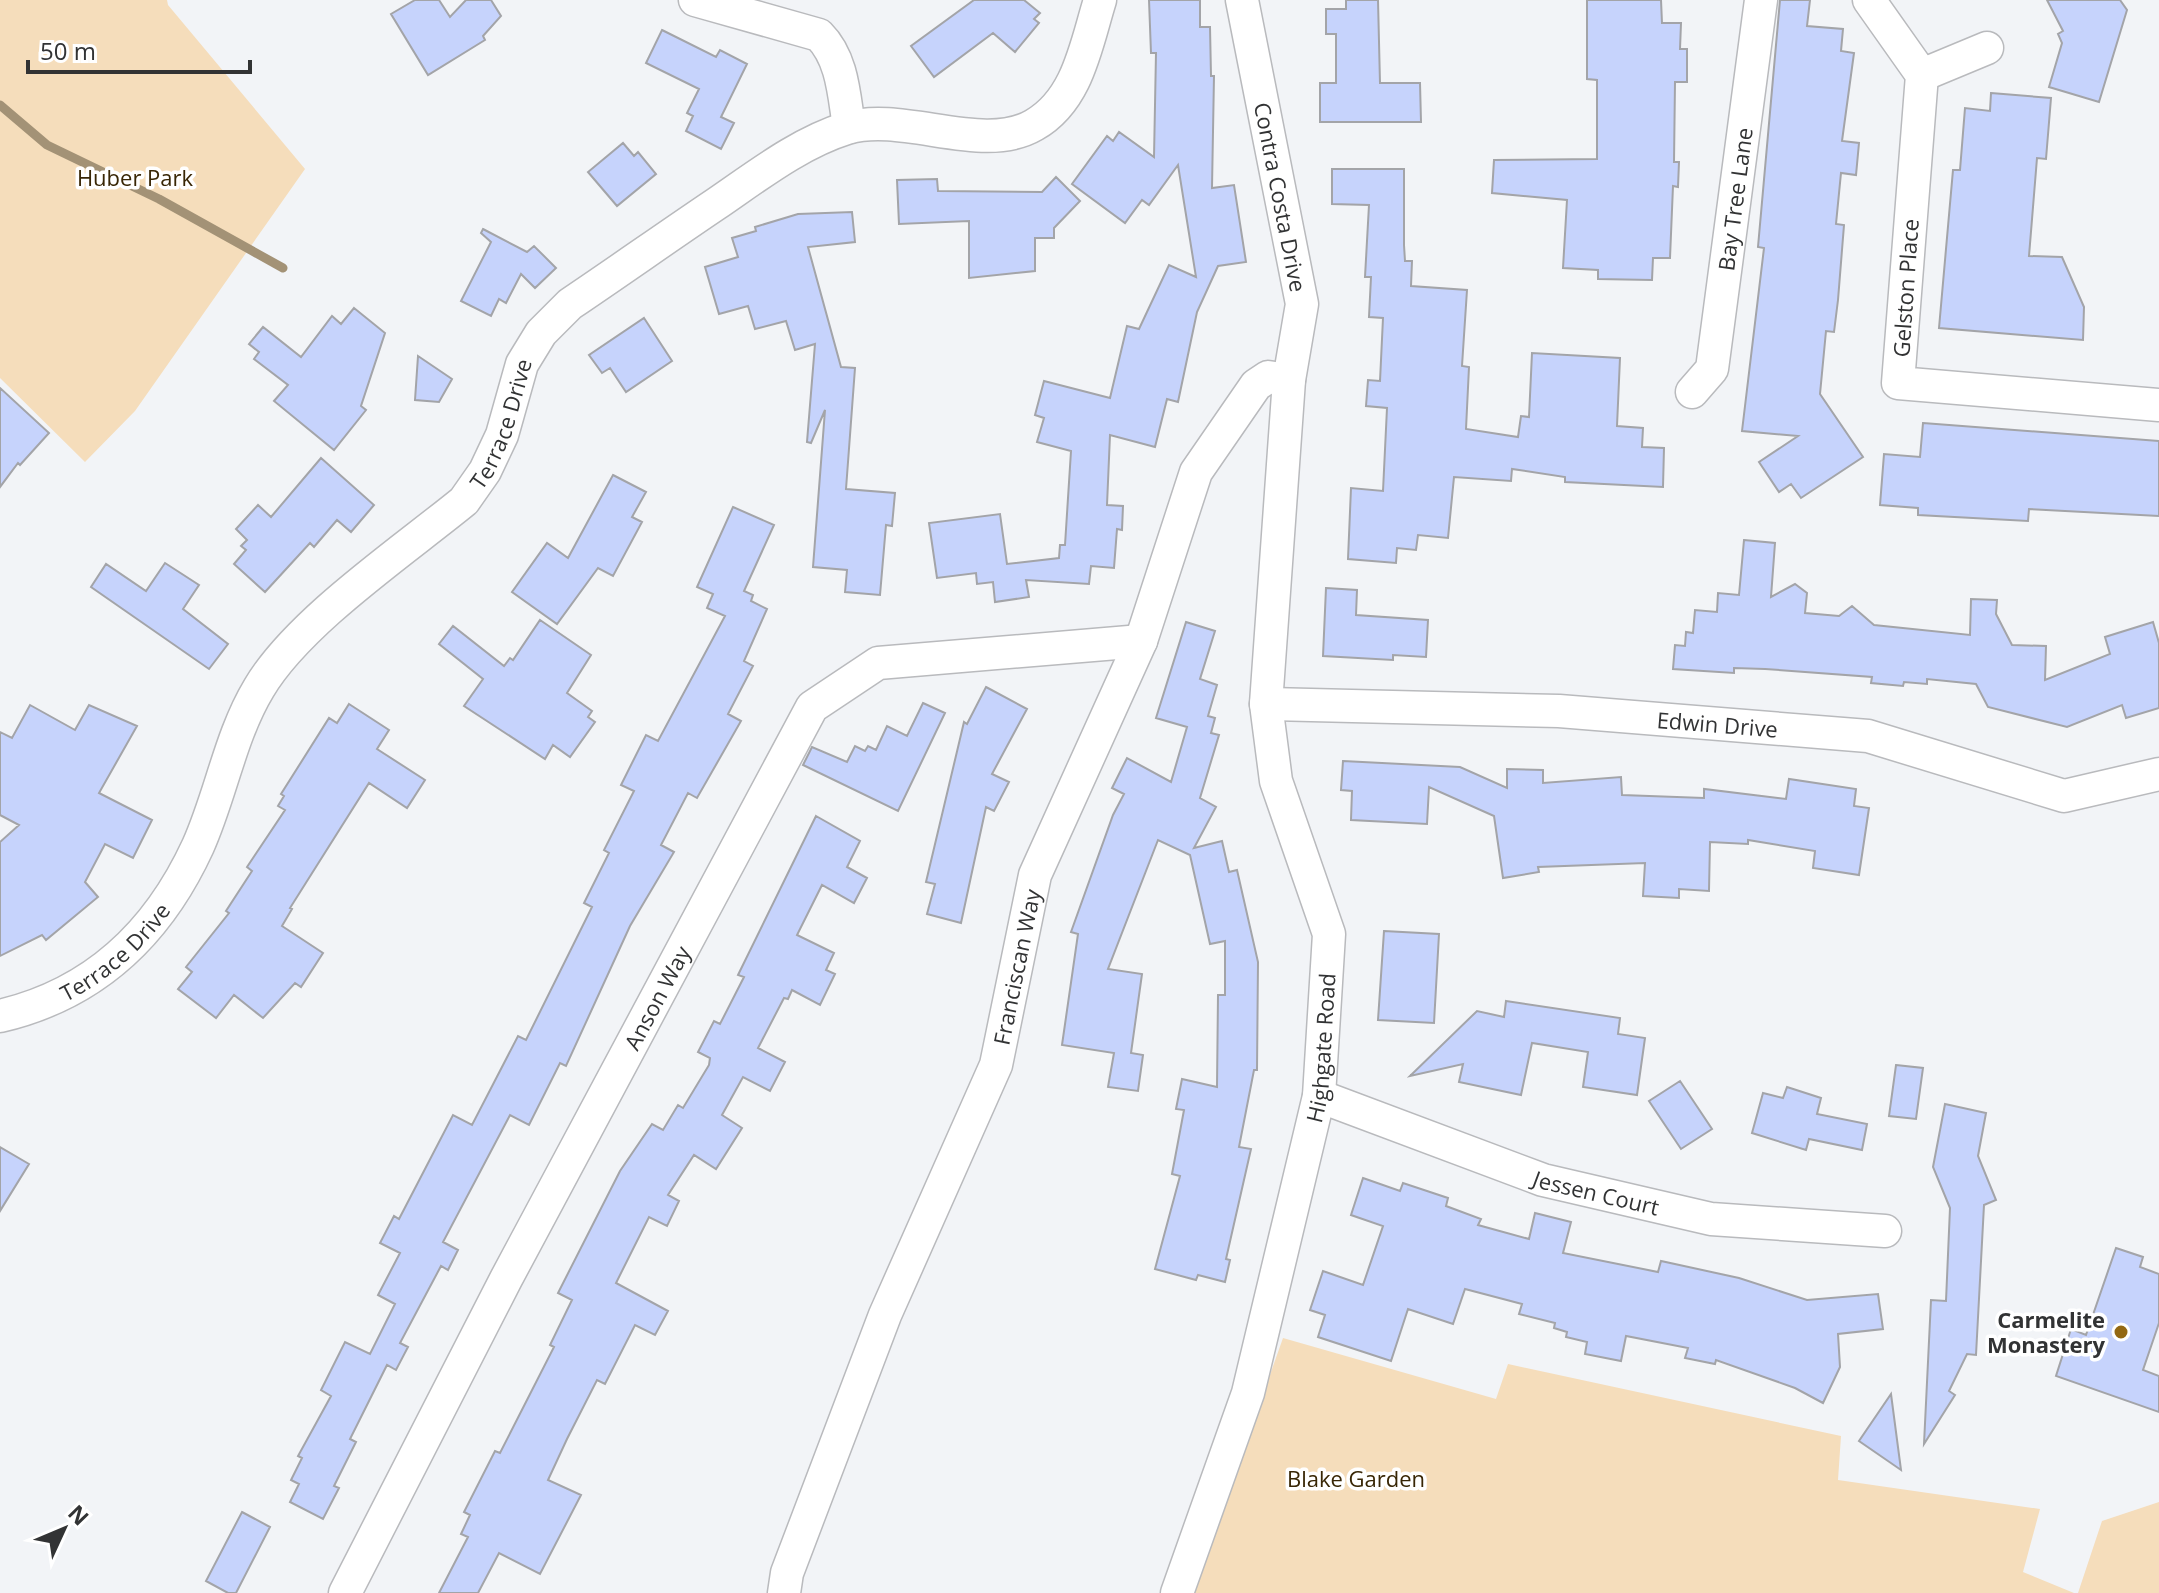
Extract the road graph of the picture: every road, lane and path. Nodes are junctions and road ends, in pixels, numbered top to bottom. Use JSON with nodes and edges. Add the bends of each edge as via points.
{"nodes":[{"id":1,"x":695,"y":0,"type":"edge"},
{"id":2,"x":1100,"y":0,"type":"edge"},
{"id":3,"x":1242,"y":0,"type":"edge"},
{"id":4,"x":1761,"y":0,"type":"edge"},
{"id":5,"x":1869,"y":0,"type":"edge"},
{"id":6,"x":1987,"y":48,"type":"dead end"},
{"id":7,"x":1922,"y":75,"type":"junction"},
{"id":8,"x":849,"y":127,"type":"junction"},
{"id":9,"x":1289,"y":380,"type":"junction"},
{"id":10,"x":1692,"y":392,"type":"dead end"},
{"id":11,"x":2159,"y":405,"type":"edge"},
{"id":12,"x":1281,"y":491,"type":"joint"},
{"id":13,"x":1141,"y":641,"type":"junction"},
{"id":14,"x":1266,"y":704,"type":"junction"},
{"id":15,"x":2159,"y":774,"type":"edge"},
{"id":16,"x":0,"y":1016,"type":"edge"},
{"id":17,"x":1319,"y":1096,"type":"junction"},
{"id":18,"x":1885,"y":1231,"type":"dead end"},
{"id":19,"x":345,"y":1593,"type":"edge"},
{"id":20,"x":784,"y":1593,"type":"edge"},
{"id":21,"x":1177,"y":1593,"type":"edge"}],
"edges":[{"from":1,"to":8,"type":"street","via":[[819,35],[837,64]]},
{"from":2,"to":8,"type":"street","name":"Terrace Drive","via":[[1074,81],[1063,100],[1031,127],[1010,135]]},
{"from":3,"to":9,"type":"street","name":"Contra Costa Drive","via":[[1302,304]]},
{"from":4,"to":10,"type":"street","name":"Bay Tree Lane","via":[[1712,369]]},
{"from":5,"to":7,"type":"street"},
{"from":6,"to":7,"type":"street"},
{"from":7,"to":11,"type":"street","name":"Gelston Place","via":[[1898,383]]},
{"from":8,"to":16,"type":"street","name":"Terrace Drive","via":[[779,161],[570,304],[541,333],[522,364],[502,435],[464,501],[293,643],[259,688],[199,845],[169,900],[140,936],[79,988]]},
{"from":9,"to":12,"type":"street","name":"Contra Costa Drive"},
{"from":9,"to":13,"type":"street","name":"Franciscan Way","via":[[1268,377],[1256,385],[1196,472]]},
{"from":12,"to":14,"type":"street","name":"Highgate Road"},
{"from":13,"to":19,"type":"street","name":"Anson Way","via":[[878,663],[812,707]]},
{"from":13,"to":20,"type":"street","name":"Franciscan Way","via":[[1035,875],[996,1065],[885,1315],[787,1573]]},
{"from":14,"to":15,"type":"street","name":"Edwin Drive","via":[[1559,711],[1868,736],[2064,796]]},
{"from":14,"to":17,"type":"street","name":"Highgate Road","via":[[1276,781],[1329,934]]},
{"from":17,"to":18,"type":"street","name":"Jessen Court","via":[[1543,1180],[1711,1219]]},
{"from":17,"to":21,"type":"street","name":"Highgate Road","via":[[1248,1393]]}]}
